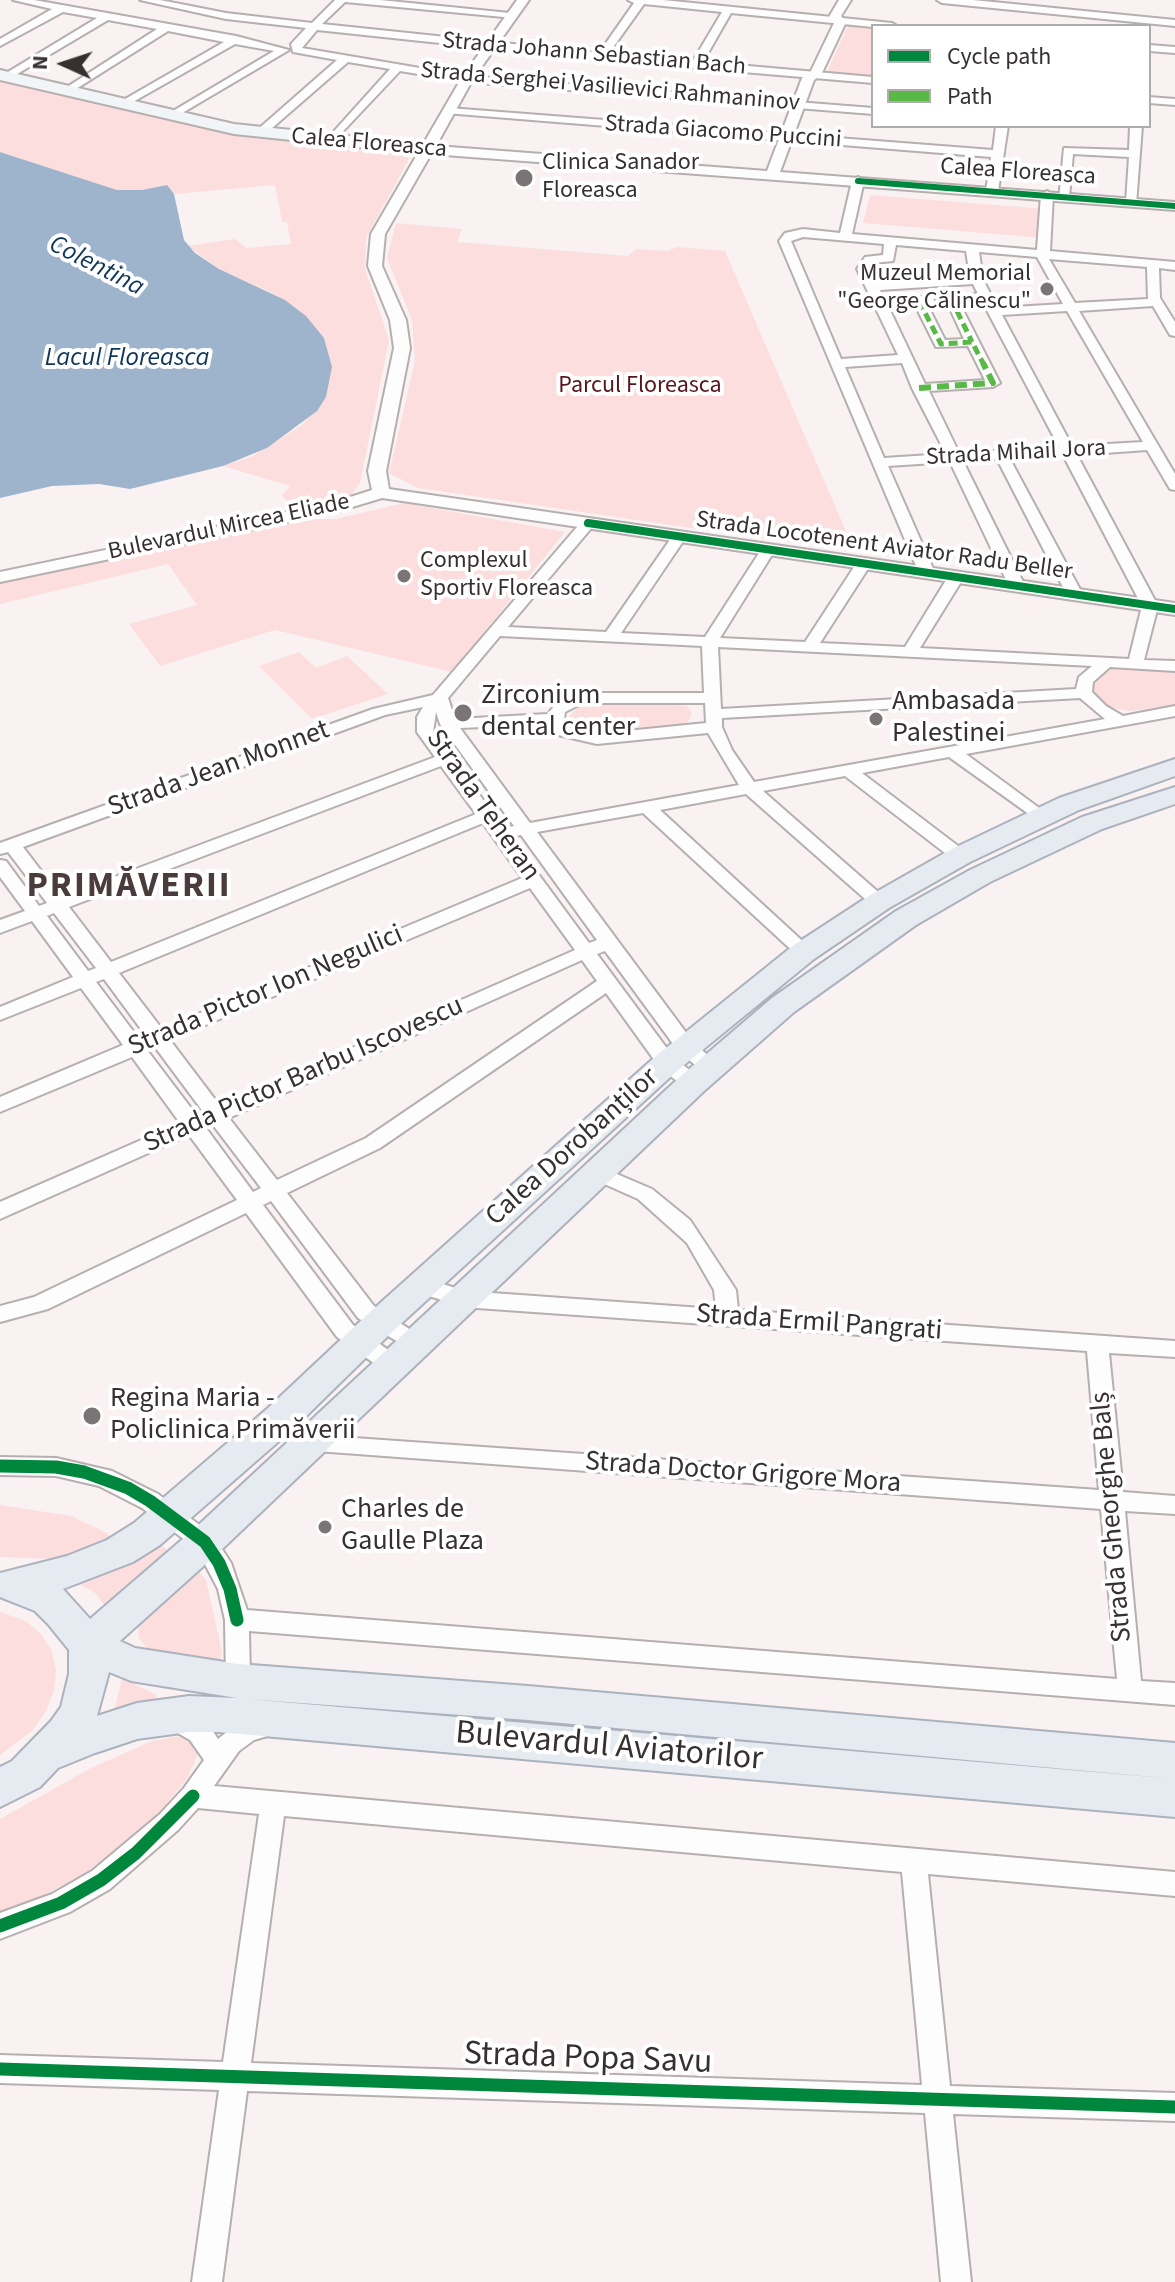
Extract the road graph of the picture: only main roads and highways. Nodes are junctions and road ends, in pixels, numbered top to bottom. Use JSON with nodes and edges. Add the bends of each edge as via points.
{"nodes":[{"id":1,"x":4,"y":76,"type":"edge"},
{"id":2,"x":426,"y":149,"type":"road end"},
{"id":3,"x":1175,"y":767,"type":"edge"},
{"id":4,"x":1175,"y":795,"type":"edge"},
{"id":5,"x":689,"y":1065,"type":"junction"},
{"id":6,"x":6,"y":1585,"type":"edge"},
{"id":7,"x":88,"y":1645,"type":"junction"},
{"id":8,"x":228,"y":1697,"type":"junction"},
{"id":9,"x":48,"y":1754,"type":"junction"},
{"id":10,"x":1175,"y":1761,"type":"edge"},
{"id":11,"x":0,"y":1788,"type":"edge"},
{"id":12,"x":1175,"y":1798,"type":"edge"}],
"edges":[{"from":1,"to":2,"type":"main road","name":"Calea Floreasca","via":[[260,133]]},
{"from":3,"to":5,"type":"main road","name":"Calea Dorobanților","via":[[1040,817],[879,902],[804,952]]},
{"from":4,"to":5,"type":"main road","name":"Calea Dorobanților","via":[[1092,823],[980,876],[906,918]]},
{"from":5,"to":6,"type":"main road","name":"Calea Dorobanților","via":[[422,1285],[281,1418],[134,1544],[72,1571]]},
{"from":5,"to":7,"type":"main road","name":"Calea Dorobanților","via":[[598,1173]]},
{"from":6,"to":7,"type":"main road","via":[[49,1600]]},
{"from":7,"to":8,"type":"main road","name":"Bulevardul Aviatorilor"},
{"from":7,"to":9,"type":"main road","via":[[89,1674],[79,1713]]},
{"from":8,"to":9,"type":"main road","name":"Bulevardul Aviatorilor","via":[[109,1729]]},
{"from":8,"to":10,"type":"main road","name":"Bulevardul Aviatorilor","via":[[528,1703]]},
{"from":8,"to":12,"type":"main road","name":"Bulevardul Aviatorilor","via":[[299,1721]]},
{"from":9,"to":11,"type":"main road"}]}
